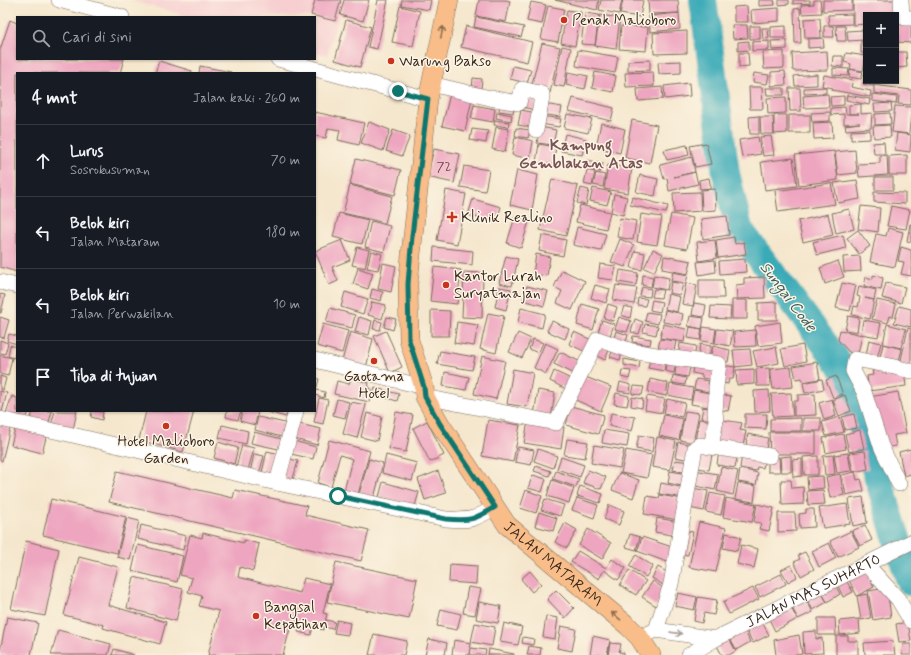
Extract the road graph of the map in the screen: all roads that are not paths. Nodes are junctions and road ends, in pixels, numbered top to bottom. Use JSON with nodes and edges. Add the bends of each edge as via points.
{"nodes":[{"id":1,"x":59,"y":0,"type":"edge"},
{"id":2,"x":448,"y":0,"type":"edge"},
{"id":3,"x":901,"y":0,"type":"edge"},
{"id":4,"x":118,"y":16,"type":"edge"},
{"id":5,"x":911,"y":18,"type":"edge"},
{"id":6,"x":283,"y":60,"type":"edge"},
{"id":7,"x":429,"y":92,"type":"junction"},
{"id":8,"x":536,"y":130,"type":"dead end"},
{"id":9,"x":0,"y":282,"type":"edge"},
{"id":10,"x":16,"y":286,"type":"edge"},
{"id":11,"x":316,"y":360,"type":"edge"},
{"id":12,"x":911,"y":371,"type":"edge"},
{"id":13,"x":424,"y":392,"type":"junction"},
{"id":14,"x":296,"y":412,"type":"edge"},
{"id":15,"x":0,"y":419,"type":"edge"},
{"id":16,"x":711,"y":447,"type":"junction"},
{"id":17,"x":770,"y":456,"type":"dead end"},
{"id":18,"x":277,"y":483,"type":"junction"},
{"id":19,"x":899,"y":484,"type":"dead end"},
{"id":20,"x":495,"y":507,"type":"junction"},
{"id":21,"x":911,"y":542,"type":"edge"},
{"id":22,"x":870,"y":562,"type":"junction"},
{"id":23,"x":911,"y":621,"type":"edge"},
{"id":24,"x":647,"y":634,"type":"junction"},
{"id":25,"x":715,"y":639,"type":"junction"},
{"id":26,"x":651,"y":655,"type":"edge"},
{"id":27,"x":690,"y":655,"type":"edge"}],
"edges":[{"from":1,"to":4,"type":"street"},
{"from":7,"to":2,"type":"main road","name":"JALAN MATARAM","one_way":true},
{"from":3,"to":5,"type":"street","via":[[902,15]]},
{"from":6,"to":7,"type":"street"},
{"from":7,"to":8,"type":"street","via":[[483,96],[519,103],[522,90],[542,94]]},
{"from":7,"to":13,"type":"main road","name":"JALAN MATARAM","via":[[408,284],[409,340]]},
{"from":9,"to":10,"type":"street"},
{"from":11,"to":13,"type":"street"},
{"from":12,"to":19,"type":"street","via":[[855,359],[853,371],[864,392],[881,446]]},
{"from":13,"to":16,"type":"street","via":[[556,423],[598,339],[632,350],[719,364],[716,420]]},
{"from":13,"to":20,"type":"main road","name":"JALAN MATARAM","via":[[440,424]]},
{"from":14,"to":18,"type":"street"},
{"from":15,"to":18,"type":"street"},
{"from":16,"to":17,"type":"street"},
{"from":16,"to":24,"type":"street","via":[[699,445],[694,448],[671,584]]},
{"from":18,"to":20,"type":"street","via":[[446,519],[468,520]]},
{"from":24,"to":20,"type":"main road","name":"JALAN MATARAM","one_way":true,"via":[[628,626],[507,524]]},
{"from":21,"to":22,"type":"street","name":"JALAN MAS SUHARTO"},
{"from":22,"to":23,"type":"street","via":[[898,598]]},
{"from":22,"to":25,"type":"street","name":"JALAN MAS SUHARTO"},
{"from":24,"to":25,"type":"street","one_way":true},
{"from":24,"to":26,"type":"main road","name":"JALAN MATARAM"},
{"from":25,"to":27,"type":"street","name":"JALAN MAS SUHARTO"}]}
